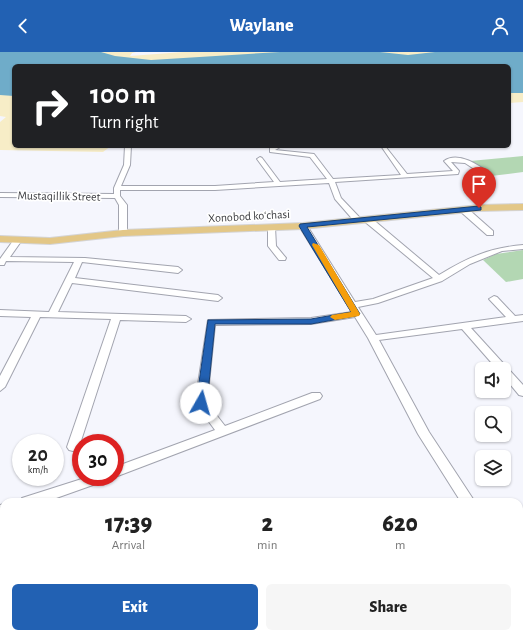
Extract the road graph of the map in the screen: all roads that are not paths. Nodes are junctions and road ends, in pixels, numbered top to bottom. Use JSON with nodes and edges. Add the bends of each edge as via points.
{"nodes":[{"id":1,"x":128,"y":148,"type":"edge"},
{"id":2,"x":273,"y":148,"type":"edge"},
{"id":3,"x":384,"y":148,"type":"edge"},
{"id":4,"x":260,"y":159,"type":"dead end"},
{"id":5,"x":487,"y":175,"type":"dead end"},
{"id":6,"x":405,"y":176,"type":"junction"},
{"id":7,"x":331,"y":180,"type":"junction"},
{"id":8,"x":278,"y":184,"type":"junction"},
{"id":9,"x":117,"y":188,"type":"junction"},
{"id":10,"x":0,"y":195,"type":"edge"},
{"id":11,"x":117,"y":196,"type":"junction"},
{"id":12,"x":523,"y":207,"type":"edge"},
{"id":13,"x":464,"y":210,"type":"junction"},
{"id":14,"x":363,"y":219,"type":"junction"},
{"id":15,"x":303,"y":226,"type":"junction"},
{"id":16,"x":271,"y":227,"type":"junction"},
{"id":17,"x":123,"y":233,"type":"junction"},
{"id":18,"x":490,"y":233,"type":"dead end"},
{"id":19,"x":0,"y":239,"type":"edge"},
{"id":20,"x":18,"y":240,"type":"junction"},
{"id":21,"x":523,"y":247,"type":"edge"},
{"id":22,"x":282,"y":258,"type":"dead end"},
{"id":23,"x":2,"y":261,"type":"edge"},
{"id":24,"x":79,"y":261,"type":"junction"},
{"id":25,"x":178,"y":270,"type":"dead end"},
{"id":26,"x":439,"y":279,"type":"junction"},
{"id":27,"x":70,"y":280,"type":"junction"},
{"id":28,"x":218,"y":298,"type":"dead end"},
{"id":29,"x":494,"y":299,"type":"dead end"},
{"id":30,"x":354,"y":310,"type":"junction"},
{"id":31,"x":0,"y":313,"type":"edge"},
{"id":32,"x":37,"y":314,"type":"junction"},
{"id":33,"x":52,"y":315,"type":"junction"},
{"id":34,"x":116,"y":318,"type":"junction"},
{"id":35,"x":186,"y":319,"type":"dead end"},
{"id":36,"x":518,"y":319,"type":"edge"},
{"id":37,"x":465,"y":327,"type":"junction"},
{"id":38,"x":373,"y":338,"type":"junction"},
{"id":39,"x":496,"y":362,"type":"edge"},
{"id":40,"x":511,"y":379,"type":"edge"},
{"id":41,"x":0,"y":387,"type":"edge"},
{"id":42,"x":523,"y":392,"type":"edge"},
{"id":43,"x":316,"y":396,"type":"dead end"},
{"id":44,"x":223,"y":432,"type":"junction"},
{"id":45,"x":77,"y":434,"type":"edge"},
{"id":46,"x":124,"y":469,"type":"edge"},
{"id":47,"x":78,"y":486,"type":"edge"},
{"id":48,"x":40,"y":498,"type":"edge"},
{"id":49,"x":465,"y":498,"type":"edge"}],
"edges":[{"from":1,"to":9,"type":"street","via":[[126,165]]},
{"from":2,"to":7,"type":"street","via":[[272,151],[312,155]]},
{"from":3,"to":6,"type":"street"},
{"from":4,"to":8,"type":"street"},
{"from":5,"to":6,"type":"street","via":[[468,160],[464,160],[447,161],[456,173]]},
{"from":6,"to":7,"type":"street"},
{"from":7,"to":8,"type":"street"},
{"from":7,"to":14,"type":"street","via":[[338,200]]},
{"from":8,"to":9,"type":"street","via":[[215,188]]},
{"from":9,"to":11,"type":"street"},
{"from":10,"to":11,"type":"street","name":"Mustaqillik Street"},
{"from":11,"to":17,"type":"street","via":[[123,205]]},
{"from":12,"to":13,"type":"main road","name":"Xonobod koʻchasi"},
{"from":13,"to":14,"type":"main road","name":"Xonobod koʻchasi"},
{"from":13,"to":18,"type":"street"},
{"from":14,"to":15,"type":"main road","name":"Xonobod koʻchasi"},
{"from":14,"to":26,"type":"street"},
{"from":15,"to":16,"type":"main road","name":"Xonobod koʻchasi"},
{"from":15,"to":30,"type":"street"},
{"from":16,"to":17,"type":"main road","name":"Xonobod koʻchasi"},
{"from":16,"to":22,"type":"street","via":[[272,246]]},
{"from":17,"to":20,"type":"main road","name":"Xonobod koʻchasi","via":[[57,240]]},
{"from":19,"to":20,"type":"main road","name":"Xonobod koʻchasi"},
{"from":20,"to":23,"type":"street"},
{"from":21,"to":26,"type":"street","via":[[501,250],[467,262]]},
{"from":23,"to":24,"type":"street"},
{"from":24,"to":25,"type":"street","via":[[110,261]]},
{"from":24,"to":27,"type":"street"},
{"from":26,"to":30,"type":"street"},
{"from":27,"to":28,"type":"street"},
{"from":27,"to":33,"type":"street"},
{"from":29,"to":36,"type":"street"},
{"from":30,"to":38,"type":"street"},
{"from":30,"to":44,"type":"street","via":[[311,321],[211,322],[201,403]]},
{"from":31,"to":32,"type":"street"},
{"from":32,"to":33,"type":"street"},
{"from":32,"to":41,"type":"street"},
{"from":33,"to":34,"type":"street"},
{"from":34,"to":35,"type":"street"},
{"from":34,"to":45,"type":"street"},
{"from":36,"to":37,"type":"street"},
{"from":37,"to":38,"type":"street"},
{"from":37,"to":39,"type":"street"},
{"from":38,"to":49,"type":"street","via":[[424,434]]},
{"from":40,"to":42,"type":"street"},
{"from":43,"to":44,"type":"street"},
{"from":44,"to":46,"type":"street"},
{"from":47,"to":48,"type":"street"}]}
